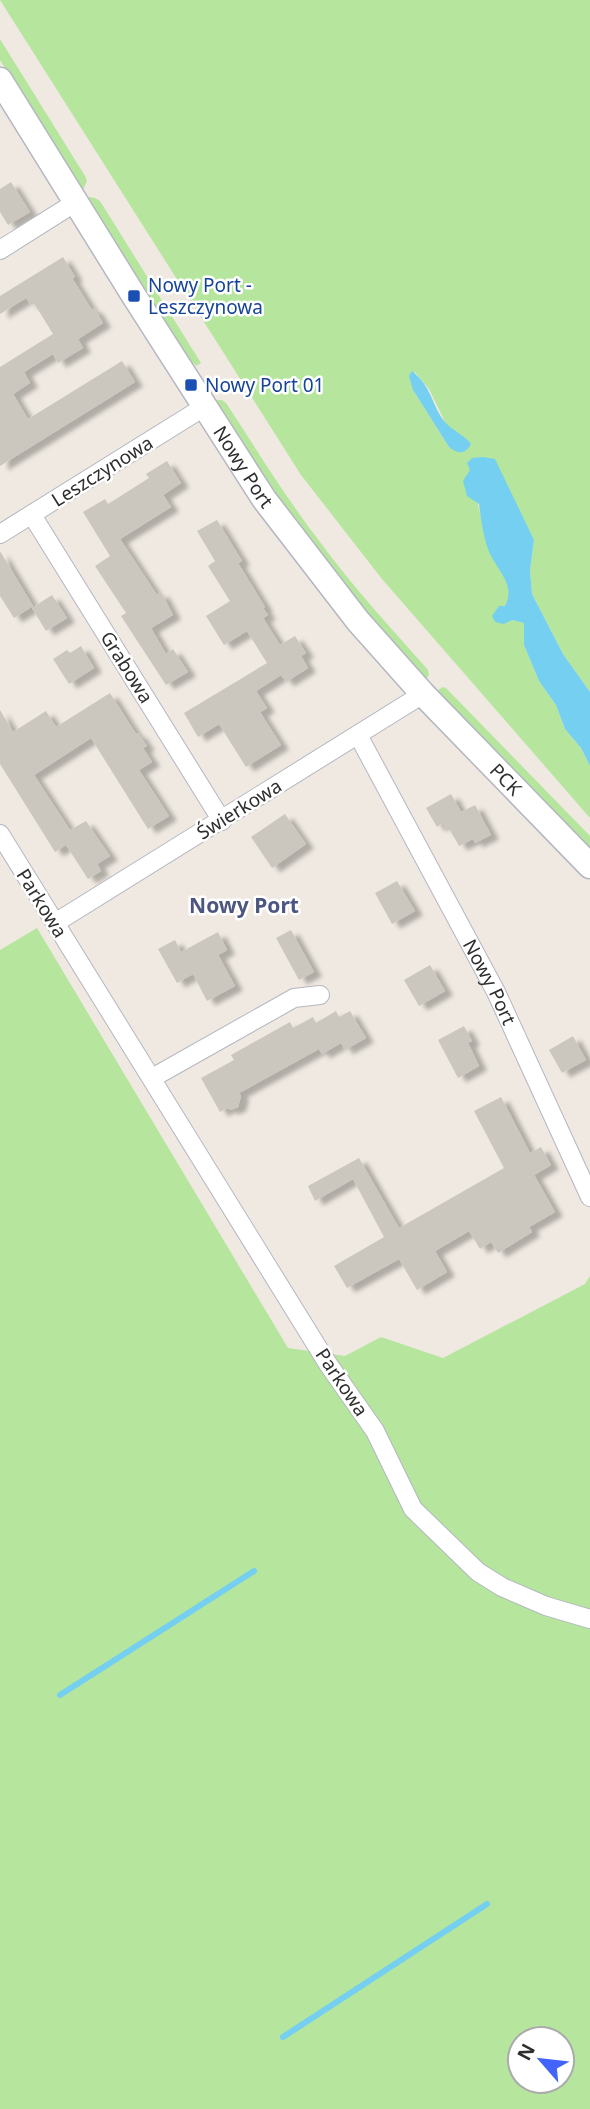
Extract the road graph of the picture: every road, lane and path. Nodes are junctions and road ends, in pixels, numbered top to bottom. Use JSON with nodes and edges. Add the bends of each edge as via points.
{"nodes":[{"id":1,"x":0,"y":80,"type":"edge"},
{"id":2,"x":76,"y":202,"type":"junction"},
{"id":3,"x":0,"y":250,"type":"edge"},
{"id":4,"x":204,"y":407,"type":"junction"},
{"id":5,"x":32,"y":515,"type":"junction"},
{"id":6,"x":0,"y":534,"type":"edge"},
{"id":7,"x":423,"y":694,"type":"junction"},
{"id":8,"x":358,"y":735,"type":"junction"},
{"id":9,"x":222,"y":821,"type":"junction"},
{"id":10,"x":0,"y":834,"type":"edge"},
{"id":11,"x":590,"y":866,"type":"edge"},
{"id":12,"x":55,"y":923,"type":"junction"},
{"id":13,"x":320,"y":995,"type":"dead end"},
{"id":14,"x":152,"y":1078,"type":"junction"},
{"id":15,"x":590,"y":1197,"type":"edge"},
{"id":16,"x":590,"y":1619,"type":"edge"}],
"edges":[{"from":1,"to":2,"type":"street","name":"Nowy Port"},
{"from":2,"to":3,"type":"street"},
{"from":2,"to":4,"type":"street","name":"Nowy Port"},
{"from":4,"to":5,"type":"street","name":"Leszczynowa"},
{"from":4,"to":7,"type":"street","name":"Nowy Port","via":[[264,499],[358,621]]},
{"from":5,"to":6,"type":"street","name":"Leszczynowa"},
{"from":5,"to":9,"type":"street","name":"Grabowa"},
{"from":7,"to":8,"type":"street","name":"Świerkowa"},
{"from":7,"to":11,"type":"street","name":"PCK"},
{"from":8,"to":9,"type":"street","name":"Świerkowa"},
{"from":8,"to":15,"type":"street","name":"Nowy Port","via":[[496,992]]},
{"from":9,"to":12,"type":"street","name":"Świerkowa"},
{"from":10,"to":12,"type":"street","name":"Parkowa"},
{"from":12,"to":14,"type":"street","name":"Parkowa"},
{"from":13,"to":14,"type":"street","via":[[294,998]]},
{"from":14,"to":16,"type":"street","name":"Parkowa","via":[[328,1364],[375,1432],[413,1509],[478,1572],[502,1587]]}]}
